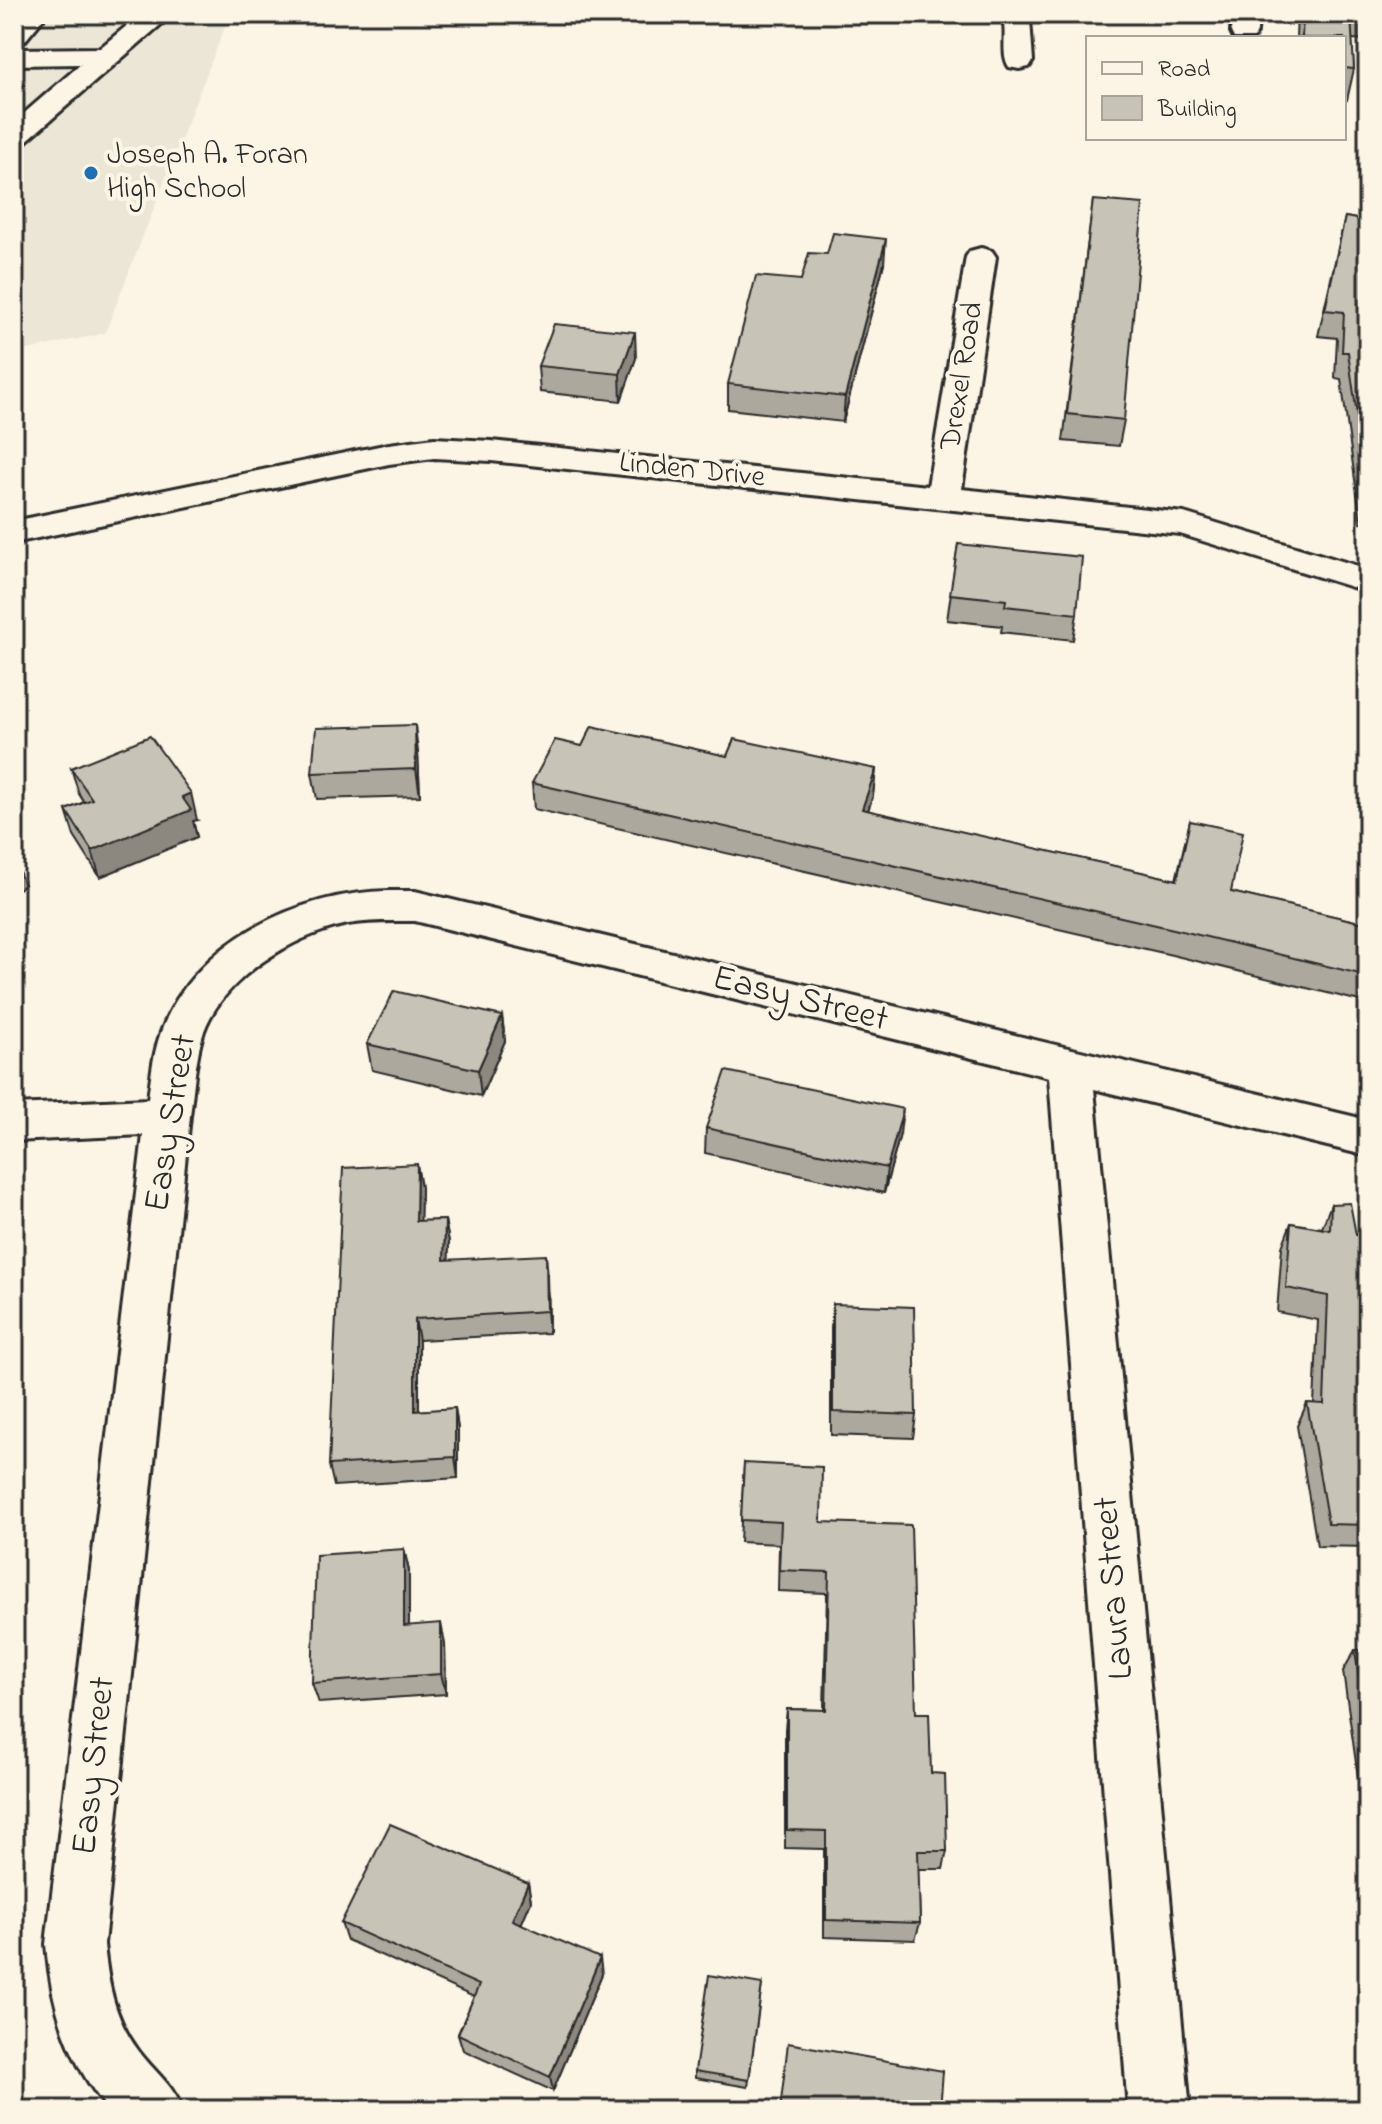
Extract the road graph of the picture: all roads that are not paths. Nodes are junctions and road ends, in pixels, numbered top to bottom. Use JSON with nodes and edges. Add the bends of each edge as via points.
{"nodes":[{"id":1,"x":34,"y":14,"type":"edge"},
{"id":2,"x":160,"y":14,"type":"edge"},
{"id":3,"x":1013,"y":14,"type":"edge"},
{"id":4,"x":14,"y":36,"type":"edge"},
{"id":5,"x":106,"y":56,"type":"junction"},
{"id":6,"x":14,"y":57,"type":"edge"},
{"id":7,"x":1019,"y":61,"type":"dead end"},
{"id":8,"x":14,"y":137,"type":"edge"},
{"id":9,"x":981,"y":257,"type":"dead end"},
{"id":10,"x":944,"y":496,"type":"junction"},
{"id":11,"x":14,"y":532,"type":"edge"},
{"id":12,"x":1368,"y":581,"type":"edge"},
{"id":13,"x":1070,"y":1066,"type":"junction"},
{"id":14,"x":168,"y":1116,"type":"junction"},
{"id":15,"x":14,"y":1123,"type":"edge"},
{"id":16,"x":1368,"y":1138,"type":"edge"},
{"id":17,"x":152,"y":2110,"type":"edge"},
{"id":18,"x":1159,"y":2110,"type":"edge"}],
"edges":[{"from":1,"to":4,"type":"street"},
{"from":2,"to":5,"type":"street"},
{"from":3,"to":7,"type":"street"},
{"from":5,"to":6,"type":"street"},
{"from":5,"to":8,"type":"street"},
{"from":9,"to":10,"type":"street","name":"Drexel Road"},
{"from":10,"to":11,"type":"street","name":"Linden Drive","via":[[434,448]]},
{"from":10,"to":12,"type":"street","name":"Linden Drive","via":[[1184,524]]},
{"from":13,"to":14,"type":"street","name":"Easy Street","via":[[415,906],[386,906],[318,917],[286,931],[213,983],[186,1023]]},
{"from":13,"to":16,"type":"street","name":"Easy Street"},
{"from":13,"to":18,"type":"street","name":"Laura Street"},
{"from":14,"to":15,"type":"street"},
{"from":14,"to":17,"type":"street","name":"Easy Street","via":[[75,1944],[78,1987],[91,2028],[126,2086]]}]}
